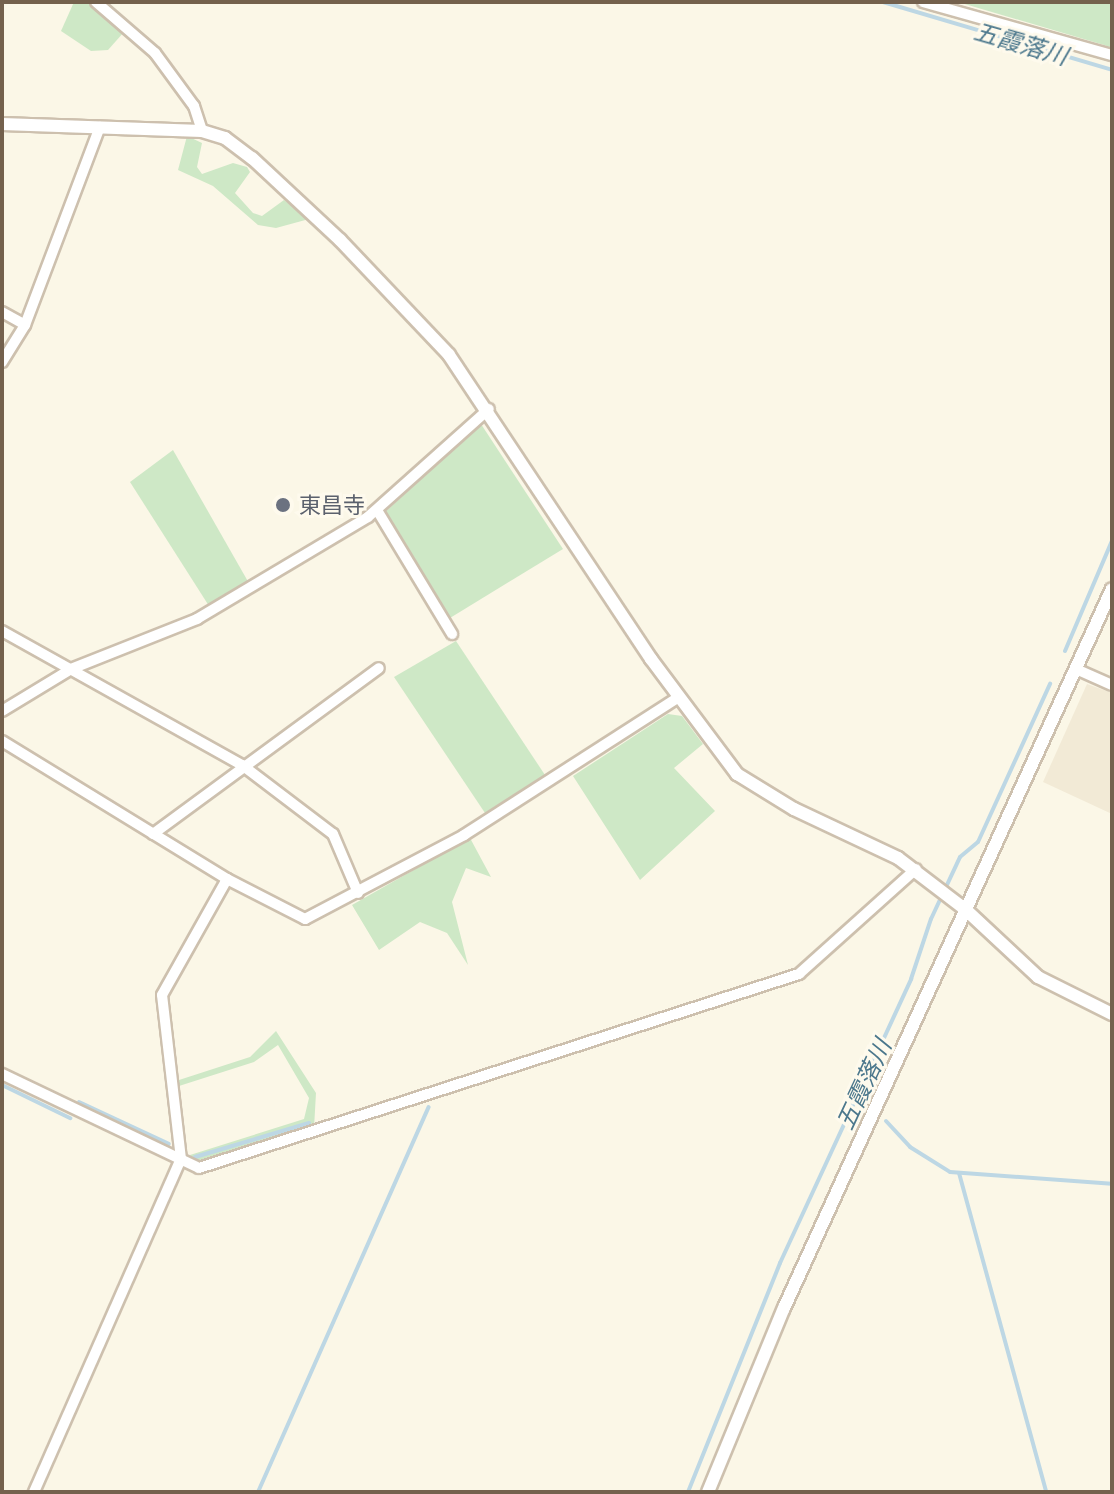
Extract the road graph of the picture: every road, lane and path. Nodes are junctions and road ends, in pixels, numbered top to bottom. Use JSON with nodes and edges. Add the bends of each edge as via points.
{"nodes":[{"id":1,"x":96,"y":2,"type":"edge"},
{"id":2,"x":923,"y":2,"type":"edge"},
{"id":3,"x":1112,"y":55,"type":"edge"},
{"id":4,"x":2,"y":124,"type":"edge"},
{"id":5,"x":100,"y":127,"type":"junction"},
{"id":6,"x":202,"y":131,"type":"junction"},
{"id":7,"x":2,"y":312,"type":"edge"},
{"id":8,"x":25,"y":325,"type":"junction"},
{"id":9,"x":2,"y":362,"type":"edge"},
{"id":10,"x":489,"y":409,"type":"junction"},
{"id":11,"x":377,"y":510,"type":"junction"},
{"id":12,"x":1112,"y":589,"type":"edge"},
{"id":13,"x":2,"y":631,"type":"edge"},
{"id":14,"x":452,"y":634,"type":"dead end"},
{"id":15,"x":379,"y":668,"type":"dead end"},
{"id":16,"x":71,"y":669,"type":"junction"},
{"id":17,"x":1076,"y":669,"type":"junction"},
{"id":18,"x":1112,"y":685,"type":"edge"},
{"id":19,"x":679,"y":697,"type":"junction"},
{"id":20,"x":2,"y":711,"type":"edge"},
{"id":21,"x":2,"y":741,"type":"edge"},
{"id":22,"x":242,"y":765,"type":"junction"},
{"id":23,"x":153,"y":834,"type":"junction"},
{"id":24,"x":916,"y":869,"type":"junction"},
{"id":25,"x":227,"y":879,"type":"junction"},
{"id":26,"x":358,"y":893,"type":"junction"},
{"id":27,"x":961,"y":907,"type":"junction"},
{"id":28,"x":1112,"y":1014,"type":"edge"},
{"id":29,"x":2,"y":1074,"type":"edge"},
{"id":30,"x":181,"y":1159,"type":"junction"},
{"id":31,"x":34,"y":1492,"type":"edge"},
{"id":32,"x":708,"y":1492,"type":"edge"}],
"edges":[{"from":1,"to":6,"type":"street","via":[[155,53],[194,106]]},
{"from":2,"to":3,"type":"street"},
{"from":4,"to":5,"type":"street"},
{"from":5,"to":6,"type":"street"},
{"from":5,"to":8,"type":"street"},
{"from":6,"to":10,"type":"street","via":[[225,138],[252,158],[340,240],[449,355]]},
{"from":7,"to":8,"type":"street"},
{"from":8,"to":9,"type":"street"},
{"from":10,"to":11,"type":"street"},
{"from":10,"to":19,"type":"street"},
{"from":11,"to":14,"type":"street"},
{"from":11,"to":16,"type":"street","via":[[197,619]]},
{"from":12,"to":17,"type":"street"},
{"from":13,"to":16,"type":"street"},
{"from":15,"to":22,"type":"street"},
{"from":16,"to":20,"type":"street"},
{"from":16,"to":22,"type":"street"},
{"from":17,"to":18,"type":"street"},
{"from":17,"to":27,"type":"street"},
{"from":19,"to":24,"type":"street","via":[[737,774],[794,809]]},
{"from":19,"to":26,"type":"street","via":[[464,835]]},
{"from":21,"to":23,"type":"street"},
{"from":22,"to":23,"type":"street"},
{"from":22,"to":26,"type":"street","via":[[333,834]]},
{"from":23,"to":25,"type":"street"},
{"from":24,"to":27,"type":"street"},
{"from":24,"to":30,"type":"street","via":[[799,974],[199,1168]]},
{"from":25,"to":26,"type":"street","via":[[305,919]]},
{"from":25,"to":30,"type":"street","via":[[162,995]]},
{"from":27,"to":28,"type":"street","via":[[1038,977]]},
{"from":27,"to":32,"type":"street"},
{"from":29,"to":30,"type":"street"},
{"from":30,"to":31,"type":"street"}]}
